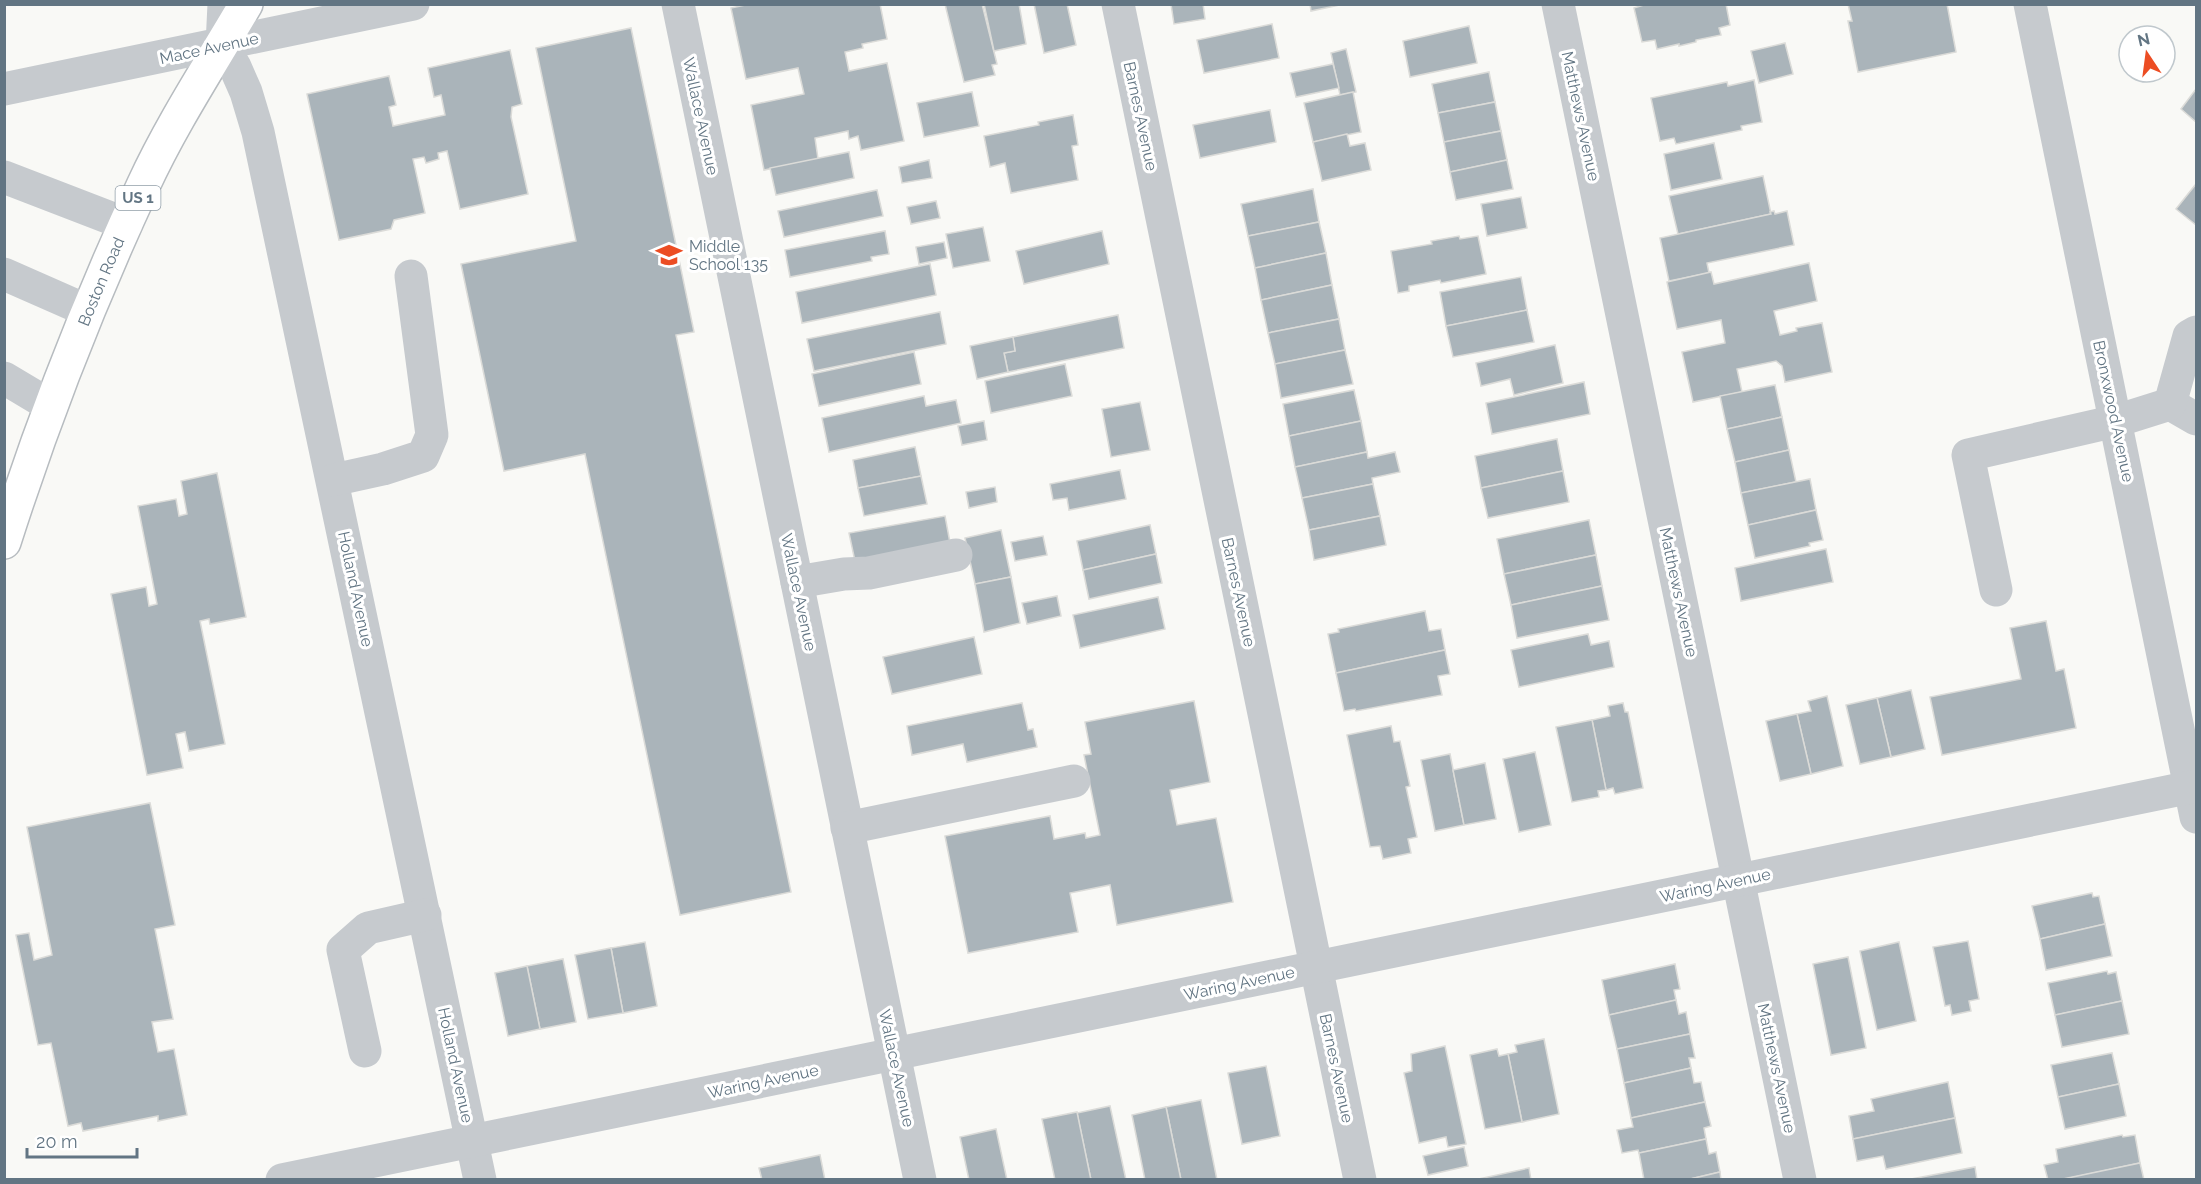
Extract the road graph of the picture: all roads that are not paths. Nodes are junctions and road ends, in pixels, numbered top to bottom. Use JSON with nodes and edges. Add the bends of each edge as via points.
{"nodes":[{"id":1,"x":224,"y":4,"type":"edge"},
{"id":2,"x":246,"y":4,"type":"edge"},
{"id":3,"x":412,"y":4,"type":"edge"},
{"id":4,"x":678,"y":4,"type":"edge"},
{"id":5,"x":1118,"y":4,"type":"edge"},
{"id":6,"x":1558,"y":4,"type":"edge"},
{"id":7,"x":2031,"y":4,"type":"edge"},
{"id":8,"x":222,"y":45,"type":"junction"},
{"id":9,"x":4,"y":89,"type":"edge"},
{"id":10,"x":4,"y":177,"type":"edge"},
{"id":11,"x":126,"y":224,"type":"junction"},
{"id":12,"x":4,"y":274,"type":"edge"},
{"id":13,"x":411,"y":276,"type":"dead end"},
{"id":14,"x":88,"y":311,"type":"junction"},
{"id":15,"x":2196,"y":332,"type":"edge"},
{"id":16,"x":4,"y":378,"type":"edge"},
{"id":17,"x":51,"y":406,"type":"junction"},
{"id":18,"x":2183,"y":412,"type":"edge"},
{"id":19,"x":2116,"y":421,"type":"junction"},
{"id":20,"x":333,"y":480,"type":"junction"},
{"id":21,"x":4,"y":542,"type":"edge"},
{"id":22,"x":956,"y":555,"type":"dead end"},
{"id":23,"x":797,"y":582,"type":"junction"},
{"id":24,"x":1996,"y":590,"type":"dead end"},
{"id":25,"x":1074,"y":781,"type":"dead end"},
{"id":26,"x":2194,"y":797,"type":"edge"},
{"id":27,"x":847,"y":828,"type":"junction"},
{"id":28,"x":1738,"y":880,"type":"junction"},
{"id":29,"x":425,"y":915,"type":"junction"},
{"id":30,"x":1316,"y":967,"type":"junction"},
{"id":31,"x":365,"y":1051,"type":"dead end"},
{"id":32,"x":893,"y":1054,"type":"junction"},
{"id":33,"x":472,"y":1140,"type":"junction"},
{"id":34,"x":282,"y":1179,"type":"edge"},
{"id":35,"x":480,"y":1179,"type":"edge"},
{"id":36,"x":920,"y":1179,"type":"edge"},
{"id":37,"x":1360,"y":1179,"type":"edge"},
{"id":38,"x":1800,"y":1179,"type":"edge"}],
"edges":[{"from":1,"to":8,"type":"street"},
{"from":2,"to":8,"type":"main road","name":"Boston Road","number":"US 1"},
{"from":3,"to":8,"type":"street","name":"Mace Avenue"},
{"from":4,"to":23,"type":"street","name":"Wallace Avenue"},
{"from":5,"to":30,"type":"street","name":"Barnes Avenue"},
{"from":6,"to":28,"type":"street","name":"Matthews Avenue"},
{"from":7,"to":19,"type":"street","name":"Bronxwood Avenue"},
{"from":8,"to":9,"type":"street","name":"Mace Avenue"},
{"from":8,"to":11,"type":"main road","name":"Boston Road","number":"US 1","via":[[159,153]]},
{"from":8,"to":20,"type":"street","name":"Holland Avenue","via":[[246,92],[258,132]]},
{"from":10,"to":11,"type":"street"},
{"from":11,"to":14,"type":"main road","name":"Boston Road","number":"US 1"},
{"from":12,"to":14,"type":"street"},
{"from":13,"to":20,"type":"street","via":[[432,435],[423,456]]},
{"from":14,"to":17,"type":"main road","name":"Boston Road","number":"US 1"},
{"from":15,"to":18,"type":"street","via":[[2189,336]]},
{"from":16,"to":17,"type":"street"},
{"from":17,"to":21,"type":"main road","name":"Boston Road","number":"US 1"},
{"from":18,"to":19,"type":"street"},
{"from":19,"to":24,"type":"street","via":[[1968,455]]},
{"from":19,"to":26,"type":"street","name":"Bronxwood Avenue"},
{"from":20,"to":29,"type":"street","name":"Holland Avenue"},
{"from":22,"to":23,"type":"street","via":[[868,573]]},
{"from":23,"to":27,"type":"street","name":"Wallace Avenue"},
{"from":25,"to":27,"type":"street"},
{"from":26,"to":28,"type":"street","name":"Waring Avenue"},
{"from":27,"to":32,"type":"street","name":"Wallace Avenue"},
{"from":28,"to":30,"type":"street","name":"Waring Avenue"},
{"from":28,"to":38,"type":"street","name":"Matthews Avenue"},
{"from":29,"to":31,"type":"street","via":[[368,928],[342,950]]},
{"from":29,"to":33,"type":"street","name":"Holland Avenue"},
{"from":30,"to":32,"type":"street","name":"Waring Avenue"},
{"from":30,"to":37,"type":"street","name":"Barnes Avenue"},
{"from":32,"to":33,"type":"street","name":"Waring Avenue"},
{"from":32,"to":36,"type":"street","name":"Wallace Avenue"},
{"from":33,"to":34,"type":"street","name":"Waring Avenue"},
{"from":33,"to":35,"type":"street","name":"Holland Avenue"}]}
